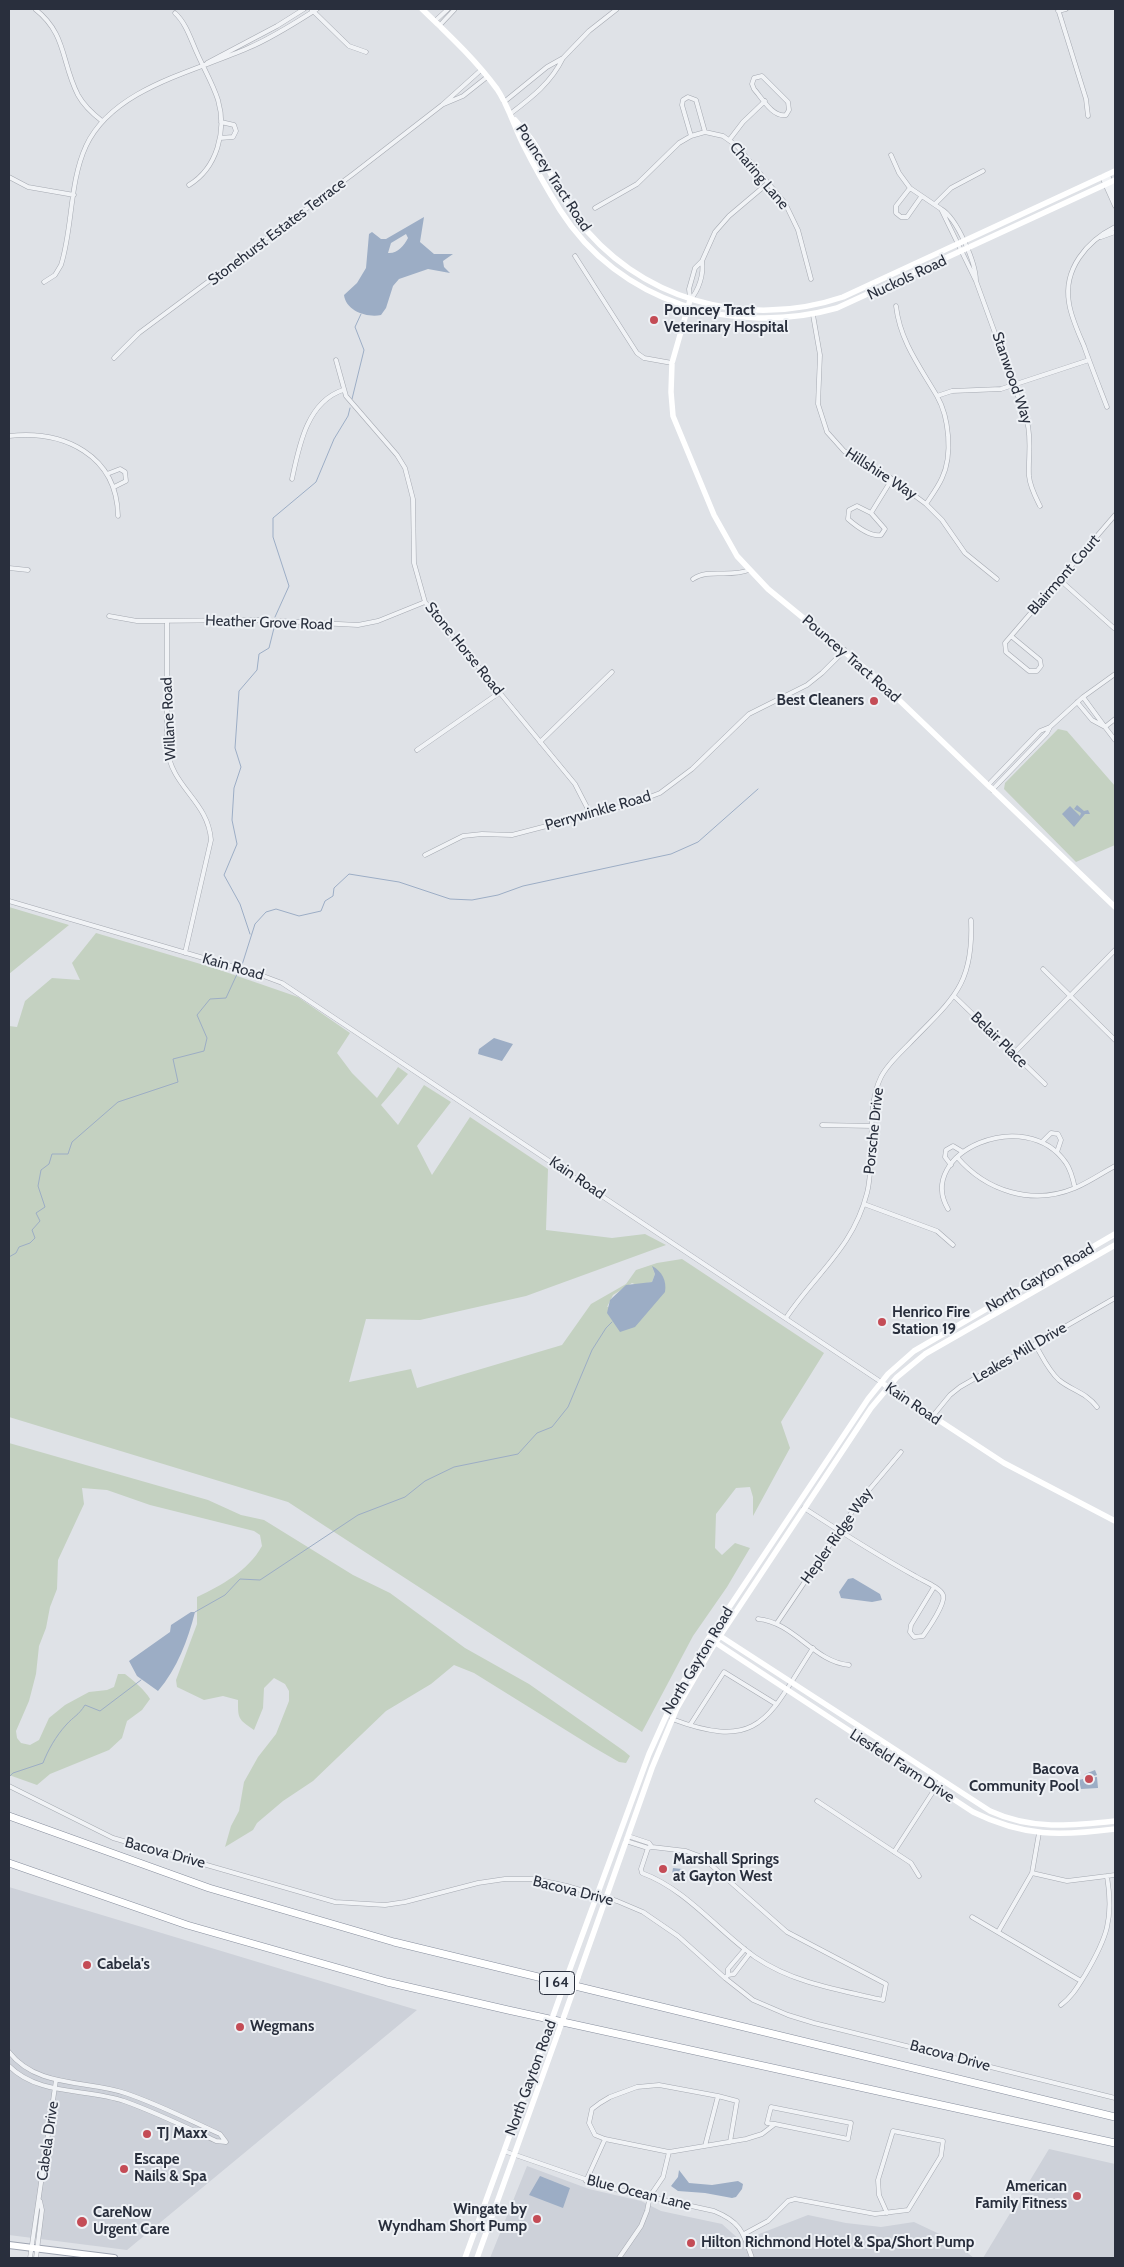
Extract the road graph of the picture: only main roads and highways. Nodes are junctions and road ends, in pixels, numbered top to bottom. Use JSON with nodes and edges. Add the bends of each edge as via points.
{"nodes":[{"id":1,"x":422,"y":9,"type":"edge"},
{"id":2,"x":510,"y":114,"type":"junction"},
{"id":3,"x":1115,"y":171,"type":"edge"},
{"id":4,"x":1110,"y":183,"type":"edge"},
{"id":5,"x":690,"y":300,"type":"junction"},
{"id":6,"x":687,"y":307,"type":"junction"},
{"id":7,"x":1115,"y":907,"type":"edge"},
{"id":8,"x":1115,"y":1234,"type":"edge"},
{"id":9,"x":1115,"y":1245,"type":"edge"},
{"id":10,"x":881,"y":1382,"type":"junction"},
{"id":11,"x":888,"y":1387,"type":"junction"},
{"id":12,"x":1115,"y":1520,"type":"edge"},
{"id":13,"x":713,"y":1631,"type":"junction"},
{"id":14,"x":720,"y":1636,"type":"junction"},
{"id":15,"x":709,"y":1638,"type":"junction"},
{"id":16,"x":716,"y":1643,"type":"junction"},
{"id":17,"x":9,"y":1816,"type":"edge"},
{"id":18,"x":1115,"y":1821,"type":"edge"},
{"id":19,"x":1115,"y":1829,"type":"edge"},
{"id":20,"x":9,"y":1863,"type":"edge"},
{"id":21,"x":1115,"y":2117,"type":"edge"},
{"id":22,"x":1115,"y":2143,"type":"edge"},
{"id":23,"x":9,"y":2245,"type":"edge"},
{"id":24,"x":114,"y":2258,"type":"edge"},
{"id":25,"x":465,"y":2258,"type":"edge"},
{"id":26,"x":477,"y":2258,"type":"edge"}],
"edges":[{"from":1,"to":2,"type":"main road","name":"Pouncey Tract Road","via":[[487,77]]},
{"from":2,"to":5,"type":"main road","name":"Pouncey Tract Road","via":[[532,140],[570,209],[595,240],[632,272]]},
{"from":2,"to":6,"type":"main road","name":"Pouncey Tract Road","via":[[552,195],[581,237],[628,279],[662,298]]},
{"from":3,"to":5,"type":"main road","name":"Nuckols Road","via":[[855,293],[813,306],[750,311]]},
{"from":4,"to":6,"type":"main road","name":"Nuckols Road","via":[[852,303],[813,315],[756,320],[720,316]]},
{"from":5,"to":6,"type":"main road","name":"Pouncey Tract Road"},
{"from":6,"to":7,"type":"main road","name":"Pouncey Tract Road","via":[[672,362],[670,392],[675,424],[719,526],[737,556],[768,589],[844,650]]},
{"from":8,"to":10,"type":"main road","name":"North Gayton Road","via":[[928,1342],[901,1361]]},
{"from":9,"to":11,"type":"main road","name":"North Gayton Road","via":[[932,1349]]},
{"from":10,"to":11,"type":"main road","name":"Kain Road"},
{"from":10,"to":13,"type":"main road","name":"North Gayton Road"},
{"from":11,"to":12,"type":"main road","name":"Kain Road","via":[[1016,1471]]},
{"from":11,"to":14,"type":"main road","name":"North Gayton Road"},
{"from":13,"to":14,"type":"main road","name":"Liesfeld Farm Drive"},
{"from":13,"to":15,"type":"main road","name":"North Gayton Road"},
{"from":14,"to":16,"type":"main road","name":"North Gayton Road"},
{"from":14,"to":18,"type":"main road","name":"Liesfeld Farm Drive","via":[[990,1811],[1023,1822],[1060,1826]]},
{"from":15,"to":16,"type":"main road","name":"Liesfeld Farm Drive"},
{"from":15,"to":25,"type":"main road","name":"North Gayton Road","bridge":true,"via":[[661,1724]]},
{"from":16,"to":19,"type":"main road","name":"Liesfeld Farm Drive","via":[[973,1812],[992,1821],[1039,1833],[1076,1834]]},
{"from":16,"to":26,"type":"main road","name":"North Gayton Road","bridge":true,"via":[[672,1719]]},
{"from":17,"to":21,"type":"highway","number":"I 64","via":[[171,1876],[394,1942]]},
{"from":20,"to":22,"type":"highway","number":"I 64","via":[[187,1925],[386,1982]]},
{"from":23,"to":24,"type":"main road"}]}
